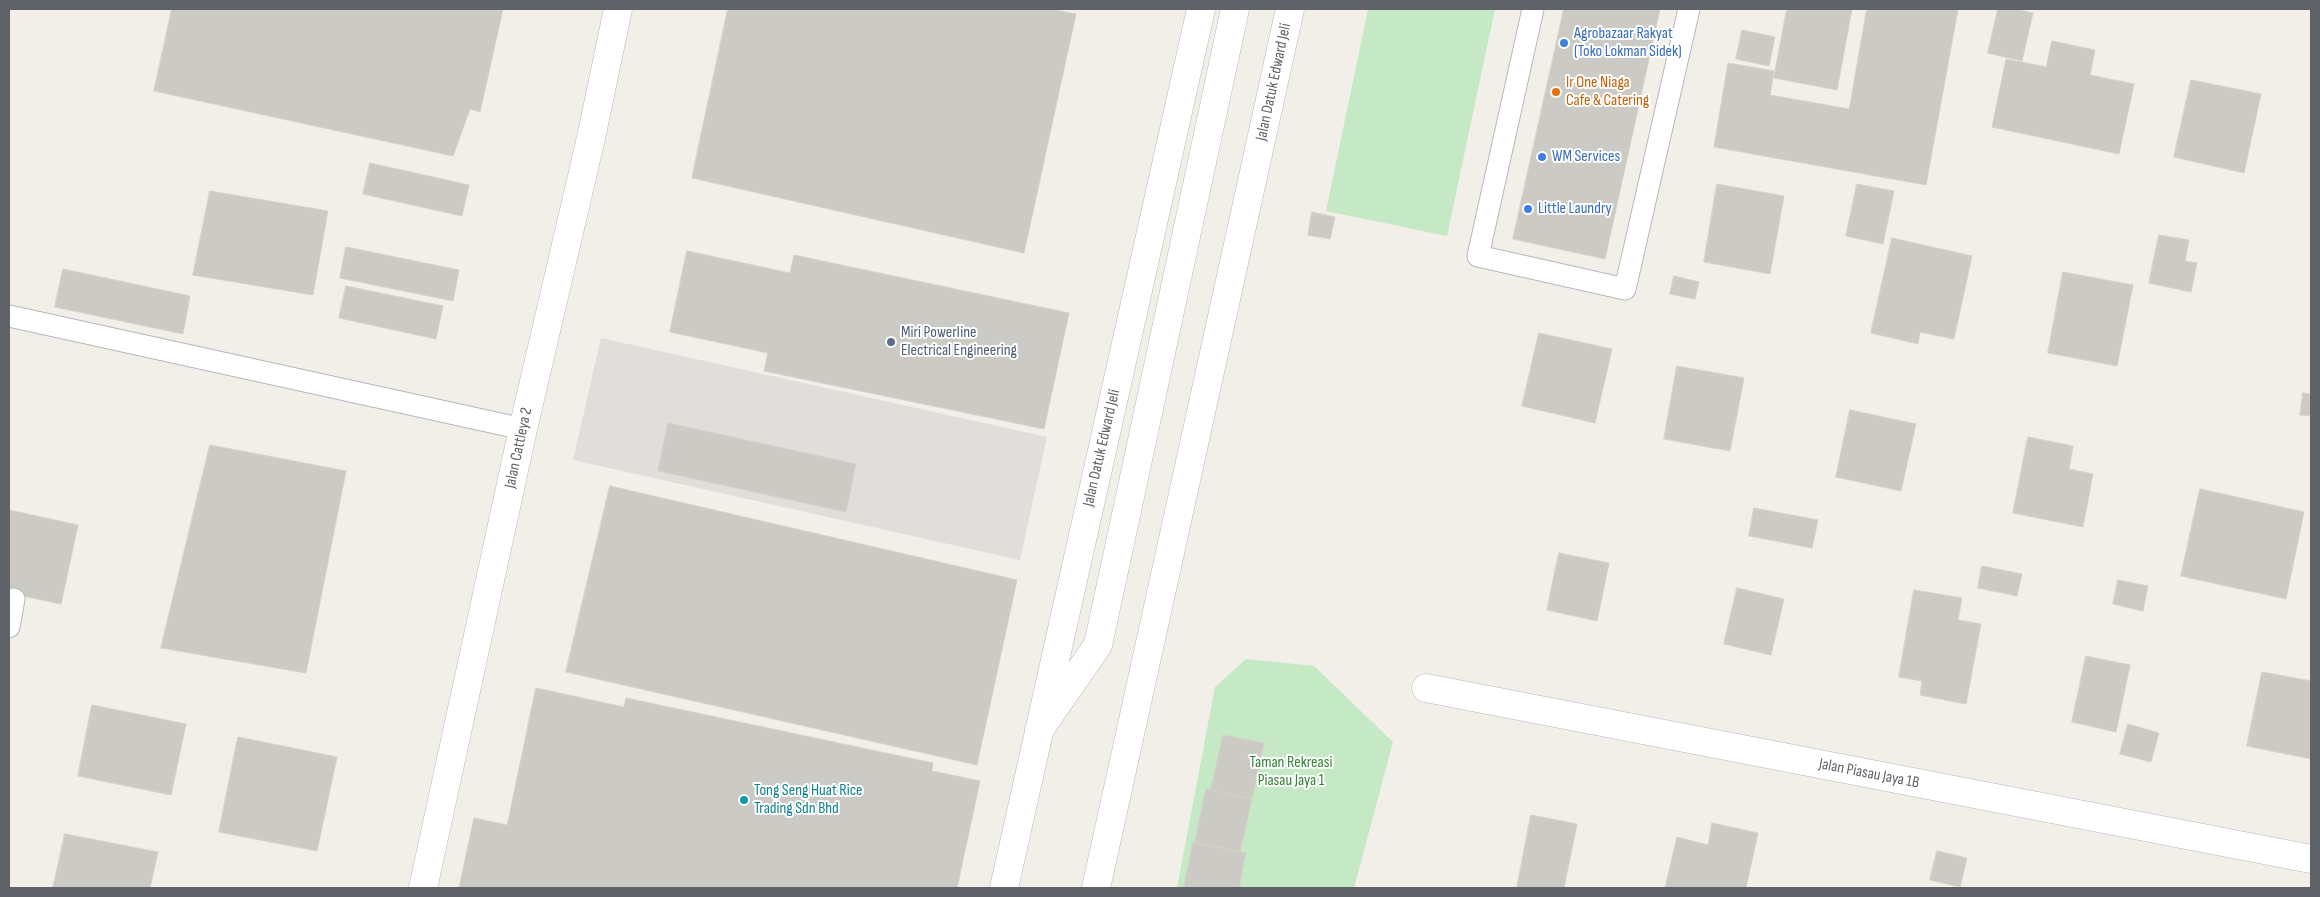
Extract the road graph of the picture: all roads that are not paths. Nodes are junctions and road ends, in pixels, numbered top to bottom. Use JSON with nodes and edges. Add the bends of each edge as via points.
{"nodes":[{"id":1,"x":618,"y":9,"type":"edge"},
{"id":2,"x":1201,"y":9,"type":"edge"},
{"id":3,"x":1235,"y":9,"type":"edge"},
{"id":4,"x":1290,"y":9,"type":"edge"},
{"id":5,"x":1533,"y":9,"type":"edge"},
{"id":6,"x":1689,"y":9,"type":"edge"},
{"id":7,"x":9,"y":316,"type":"edge"},
{"id":8,"x":523,"y":429,"type":"junction"},
{"id":9,"x":14,"y":599,"type":"dead end"},
{"id":10,"x":9,"y":627,"type":"edge"},
{"id":11,"x":1426,"y":688,"type":"dead end"},
{"id":12,"x":1038,"y":732,"type":"junction"},
{"id":13,"x":2311,"y":859,"type":"edge"},
{"id":14,"x":423,"y":888,"type":"edge"},
{"id":15,"x":1004,"y":888,"type":"edge"},
{"id":16,"x":1096,"y":888,"type":"edge"}],
"edges":[{"from":1,"to":8,"type":"street","name":"Jalan Cattleya 2"},
{"from":2,"to":12,"type":"street","name":"Jalan Datuk Edward Jeli"},
{"from":3,"to":12,"type":"street","via":[[1098,645]]},
{"from":4,"to":16,"type":"street","name":"Jalan Datuk Edward Jeli"},
{"from":5,"to":6,"type":"lane","via":[[1478,256],[1625,289]]},
{"from":7,"to":8,"type":"lane"},
{"from":8,"to":14,"type":"street","name":"Jalan Cattleya 2"},
{"from":9,"to":10,"type":"lane"},
{"from":11,"to":13,"type":"street","name":"Jalan Piasau Jaya 1B"},
{"from":12,"to":15,"type":"street","name":"Jalan Datuk Edward Jeli"}]}
